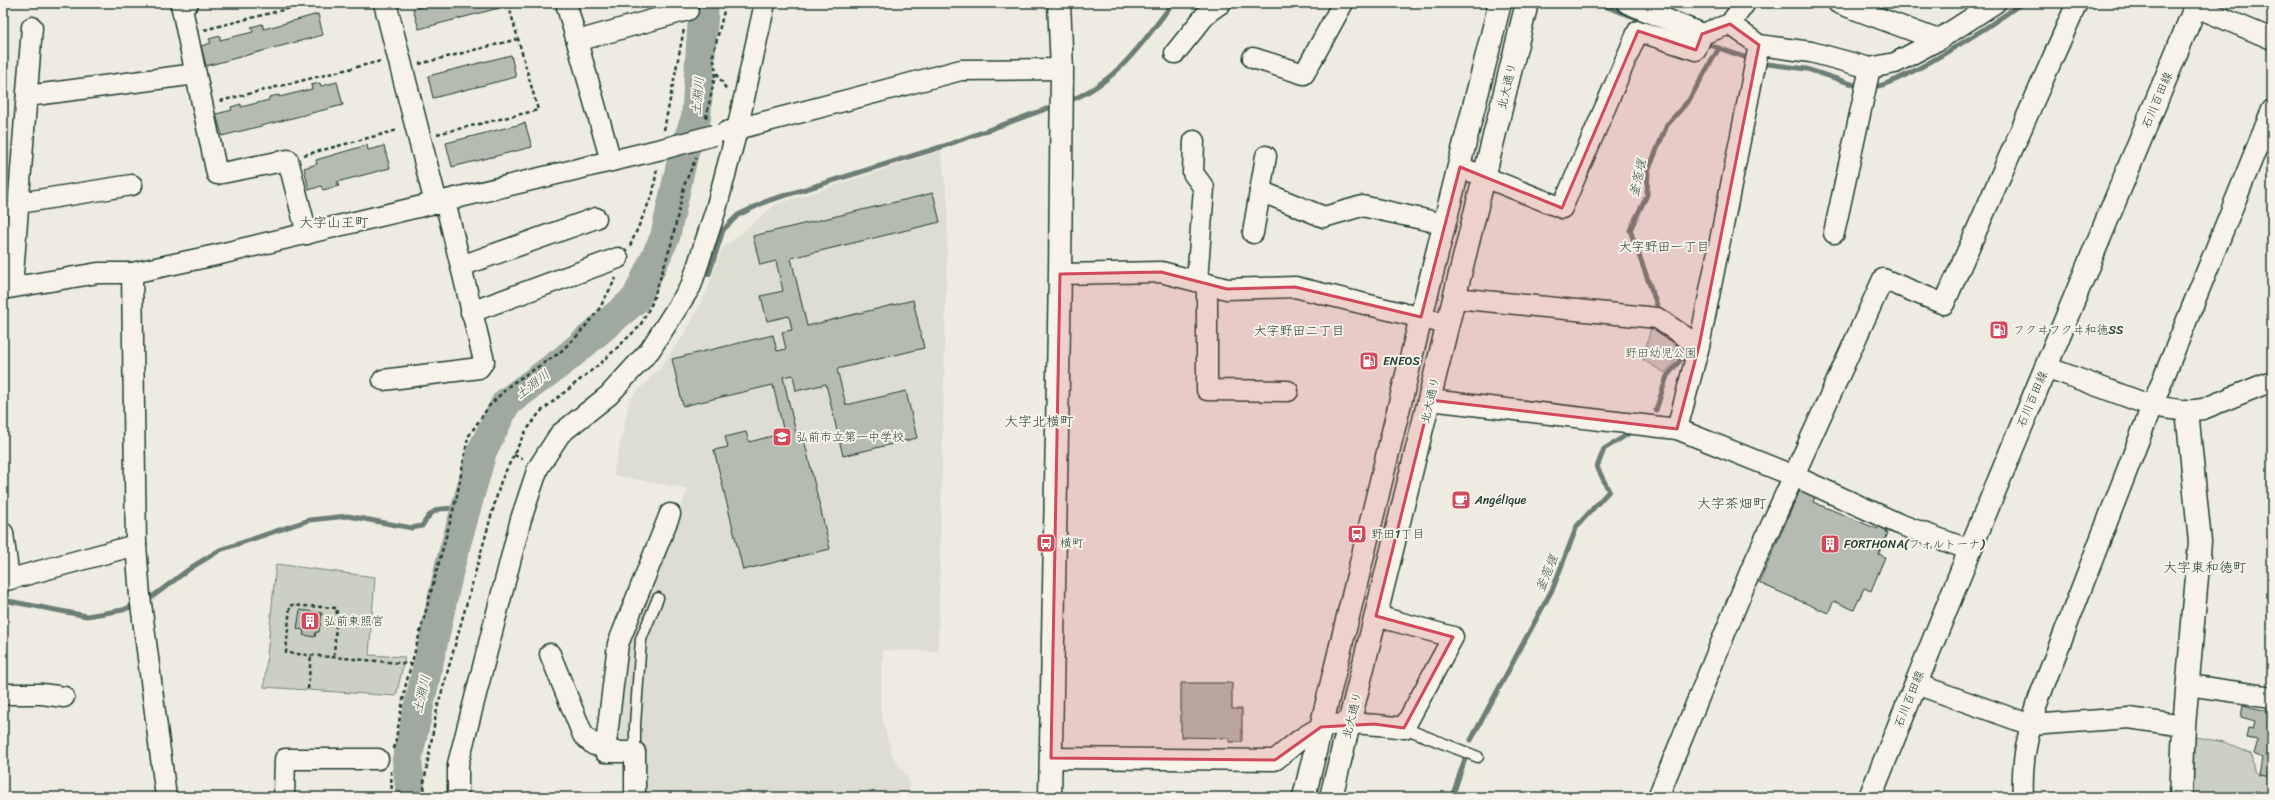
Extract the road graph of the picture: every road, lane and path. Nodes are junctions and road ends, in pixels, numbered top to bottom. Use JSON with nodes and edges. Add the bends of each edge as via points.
{"nodes":[{"id":1,"x":188,"y":3,"type":"edge"},
{"id":2,"x":310,"y":3,"type":"edge"},
{"id":3,"x":384,"y":3,"type":"edge"},
{"id":4,"x":508,"y":3,"type":"edge"},
{"id":5,"x":566,"y":3,"type":"edge"},
{"id":6,"x":765,"y":3,"type":"edge"},
{"id":7,"x":1059,"y":3,"type":"edge"},
{"id":8,"x":1221,"y":3,"type":"edge"},
{"id":9,"x":1343,"y":3,"type":"edge"},
{"id":10,"x":1500,"y":3,"type":"edge"},
{"id":11,"x":1526,"y":3,"type":"edge"},
{"id":12,"x":1745,"y":3,"type":"edge"},
{"id":13,"x":1838,"y":3,"type":"edge"},
{"id":14,"x":1995,"y":3,"type":"edge"},
{"id":15,"x":2077,"y":3,"type":"edge"},
{"id":16,"x":2192,"y":4,"type":"edge"},
{"id":17,"x":1638,"y":5,"type":"edge"},
{"id":18,"x":687,"y":7,"type":"edge"},
{"id":19,"x":1730,"y":24,"type":"junction"},
{"id":20,"x":32,"y":26,"type":"dead end"},
{"id":21,"x":188,"y":34,"type":"junction"},
{"id":22,"x":518,"y":38,"type":"junction"},
{"id":23,"x":1700,"y":39,"type":"junction"},
{"id":24,"x":2272,"y":39,"type":"edge"},
{"id":25,"x":1938,"y":40,"type":"junction"},
{"id":26,"x":577,"y":41,"type":"junction"},
{"id":27,"x":1175,"y":52,"type":"dead end"},
{"id":28,"x":1757,"y":55,"type":"junction"},
{"id":29,"x":1253,"y":58,"type":"dead end"},
{"id":30,"x":400,"y":63,"type":"junction"},
{"id":31,"x":1870,"y":68,"type":"junction"},
{"id":32,"x":1062,"y":69,"type":"junction"},
{"id":33,"x":716,"y":72,"type":"dead end"},
{"id":34,"x":196,"y":74,"type":"junction"},
{"id":35,"x":726,"y":87,"type":"dead end"},
{"id":36,"x":27,"y":96,"type":"junction"},
{"id":37,"x":202,"y":105,"type":"junction"},
{"id":38,"x":2272,"y":110,"type":"edge"},
{"id":39,"x":737,"y":130,"type":"junction"},
{"id":40,"x":418,"y":132,"type":"junction"},
{"id":41,"x":1194,"y":141,"type":"dead end"},
{"id":42,"x":663,"y":149,"type":"junction"},
{"id":43,"x":1266,"y":156,"type":"dead end"},
{"id":44,"x":288,"y":160,"type":"junction"},
{"id":45,"x":611,"y":161,"type":"junction"},
{"id":46,"x":1460,"y":167,"type":"junction"},
{"id":47,"x":1485,"y":175,"type":"junction"},
{"id":48,"x":132,"y":185,"type":"dead end"},
{"id":49,"x":1260,"y":191,"type":"junction"},
{"id":50,"x":440,"y":202,"type":"junction"},
{"id":51,"x":19,"y":203,"type":"junction"},
{"id":52,"x":596,"y":218,"type":"dead end"},
{"id":53,"x":1445,"y":224,"type":"junction"},
{"id":54,"x":1253,"y":233,"type":"dead end"},
{"id":55,"x":1834,"y":233,"type":"dead end"},
{"id":56,"x":307,"y":234,"type":"junction"},
{"id":57,"x":621,"y":260,"type":"junction"},
{"id":58,"x":461,"y":266,"type":"junction"},
{"id":59,"x":132,"y":273,"type":"junction"},
{"id":60,"x":1060,"y":274,"type":"junction"},
{"id":61,"x":1202,"y":282,"type":"junction"},
{"id":62,"x":8,"y":288,"type":"edge"},
{"id":63,"x":1455,"y":298,"type":"junction"},
{"id":64,"x":471,"y":312,"type":"junction"},
{"id":65,"x":1421,"y":317,"type":"junction"},
{"id":66,"x":1447,"y":324,"type":"junction"},
{"id":67,"x":1698,"y":346,"type":"junction"},
{"id":68,"x":2046,"y":367,"type":"junction"},
{"id":69,"x":383,"y":380,"type":"dead end"},
{"id":70,"x":2272,"y":381,"type":"edge"},
{"id":71,"x":1288,"y":391,"type":"dead end"},
{"id":72,"x":1430,"y":400,"type":"junction"},
{"id":73,"x":2152,"y":406,"type":"junction"},
{"id":74,"x":2187,"y":411,"type":"junction"},
{"id":75,"x":1677,"y":429,"type":"junction"},
{"id":76,"x":1794,"y":476,"type":"junction"},
{"id":77,"x":670,"y":514,"type":"dead end"},
{"id":78,"x":3,"y":533,"type":"edge"},
{"id":79,"x":136,"y":545,"type":"junction"},
{"id":80,"x":1970,"y":550,"type":"junction"},
{"id":81,"x":6,"y":580,"type":"edge"},
{"id":82,"x":658,"y":598,"type":"dead end"},
{"id":83,"x":1376,"y":616,"type":"junction"},
{"id":84,"x":550,"y":654,"type":"dead end"},
{"id":85,"x":311,"y":655,"type":"junction"},
{"id":86,"x":334,"y":656,"type":"junction"},
{"id":87,"x":411,"y":664,"type":"junction"},
{"id":88,"x":1916,"y":684,"type":"junction"},
{"id":89,"x":2188,"y":685,"type":"junction"},
{"id":90,"x":308,"y":689,"type":"dead end"},
{"id":91,"x":3,"y":694,"type":"edge"},
{"id":92,"x":64,"y":697,"type":"dead end"},
{"id":93,"x":2272,"y":697,"type":"edge"},
{"id":94,"x":1350,"y":725,"type":"junction"},
{"id":95,"x":2031,"y":725,"type":"junction"},
{"id":96,"x":2184,"y":726,"type":"junction"},
{"id":97,"x":1321,"y":727,"type":"junction"},
{"id":98,"x":1404,"y":728,"type":"junction"},
{"id":99,"x":606,"y":747,"type":"junction"},
{"id":100,"x":635,"y":752,"type":"junction"},
{"id":101,"x":1478,"y":757,"type":"dead end"},
{"id":102,"x":1051,"y":758,"type":"junction"},
{"id":103,"x":387,"y":759,"type":"junction"},
{"id":104,"x":166,"y":797,"type":"edge"},
{"id":105,"x":284,"y":797,"type":"edge"},
{"id":106,"x":392,"y":797,"type":"edge"},
{"id":107,"x":458,"y":797,"type":"edge"},
{"id":108,"x":636,"y":797,"type":"edge"},
{"id":109,"x":1050,"y":797,"type":"edge"},
{"id":110,"x":1304,"y":797,"type":"edge"},
{"id":111,"x":1331,"y":797,"type":"edge"},
{"id":112,"x":1658,"y":797,"type":"edge"},
{"id":113,"x":1870,"y":797,"type":"edge"},
{"id":114,"x":2023,"y":797,"type":"edge"},
{"id":115,"x":2181,"y":797,"type":"edge"}],
"edges":[{"from":1,"to":21,"type":"street","via":[[181,4]]},
{"from":2,"to":21,"type":"path"},
{"from":3,"to":30,"type":"street"},
{"from":4,"to":22,"type":"path"},
{"from":5,"to":26,"type":"street"},
{"from":6,"to":39,"type":"street"},
{"from":7,"to":32,"type":"street"},
{"from":8,"to":27,"type":"street","via":[[1208,12]]},
{"from":9,"to":29,"type":"street","via":[[1304,74]]},
{"from":10,"to":46,"type":"street"},
{"from":11,"to":47,"type":"street","name":"北大通り"},
{"from":12,"to":19,"type":"street"},
{"from":13,"to":25,"type":"street"},
{"from":14,"to":25,"type":"street"},
{"from":15,"to":76,"type":"street","via":[[1944,304],[1883,279]]},
{"from":16,"to":24,"type":"street"},
{"from":16,"to":68,"type":"street","name":"石川百田線"},
{"from":17,"to":23,"type":"street"},
{"from":18,"to":26,"type":"street"},
{"from":18,"to":42,"type":"path"},
{"from":19,"to":23,"type":"street"},
{"from":19,"to":28,"type":"street"},
{"from":20,"to":36,"type":"street"},
{"from":21,"to":34,"type":"street"},
{"from":22,"to":30,"type":"path"},
{"from":22,"to":40,"type":"path","via":[[538,110]]},
{"from":23,"to":47,"type":"street","via":[[1696,50],[1638,31],[1562,208]]},
{"from":25,"to":31,"type":"street","via":[[1895,63]]},
{"from":26,"to":45,"type":"street"},
{"from":28,"to":31,"type":"street","via":[[1811,52]]},
{"from":28,"to":67,"type":"street"},
{"from":30,"to":37,"type":"path"},
{"from":30,"to":40,"type":"street"},
{"from":31,"to":55,"type":"street"},
{"from":32,"to":39,"type":"street","via":[[961,70]]},
{"from":32,"to":60,"type":"street"},
{"from":33,"to":35,"type":"path"},
{"from":34,"to":36,"type":"street"},
{"from":34,"to":37,"type":"street"},
{"from":36,"to":51,"type":"street"},
{"from":37,"to":44,"type":"street","via":[[217,174]]},
{"from":38,"to":73,"type":"street"},
{"from":39,"to":42,"type":"street","bridge":true},
{"from":39,"to":107,"type":"street","via":[[716,209],[691,286],[650,350],[609,395],[560,434],[538,468],[521,519],[458,764]]},
{"from":40,"to":44,"type":"path"},
{"from":40,"to":50,"type":"street"},
{"from":41,"to":61,"type":"street","via":[[1193,173],[1204,188]]},
{"from":42,"to":45,"type":"street"},
{"from":42,"to":57,"type":"path","via":[[653,193]]},
{"from":43,"to":49,"type":"street"},
{"from":44,"to":56,"type":"street"},
{"from":45,"to":50,"type":"street"},
{"from":46,"to":47,"type":"street"},
{"from":46,"to":53,"type":"street"},
{"from":47,"to":63,"type":"street","name":"北大通り"},
{"from":48,"to":51,"type":"street"},
{"from":49,"to":53,"type":"street","via":[[1324,217],[1362,206]]},
{"from":49,"to":54,"type":"street"},
{"from":50,"to":56,"type":"street"},
{"from":50,"to":58,"type":"street"},
{"from":51,"to":62,"type":"street"},
{"from":52,"to":58,"type":"street"},
{"from":53,"to":65,"type":"street"},
{"from":56,"to":59,"type":"street"},
{"from":57,"to":64,"type":"street"},
{"from":57,"to":87,"type":"path","via":[[598,311],[578,335],[558,354],[511,384],[489,406],[468,438],[457,496]]},
{"from":58,"to":64,"type":"street"},
{"from":59,"to":62,"type":"street","via":[[98,273]]},
{"from":59,"to":79,"type":"street"},
{"from":60,"to":61,"type":"street","via":[[1161,272]]},
{"from":60,"to":102,"type":"street"},
{"from":61,"to":65,"type":"street","via":[[1227,289],[1295,287]]},
{"from":61,"to":71,"type":"street","via":[[1207,390]]},
{"from":63,"to":66,"type":"street","name":"北大通り"},
{"from":63,"to":67,"type":"street","via":[[1657,318]]},
{"from":64,"to":69,"type":"street","via":[[484,361],[479,368]]},
{"from":65,"to":66,"type":"street"},
{"from":65,"to":97,"type":"street"},
{"from":66,"to":72,"type":"street","name":"北大通り"},
{"from":67,"to":75,"type":"street"},
{"from":68,"to":73,"type":"street"},
{"from":68,"to":80,"type":"street","name":"石川百田線"},
{"from":70,"to":74,"type":"street","via":[[2204,409]]},
{"from":72,"to":75,"type":"street"},
{"from":72,"to":83,"type":"street","name":"北大通り"},
{"from":73,"to":74,"type":"street"},
{"from":73,"to":95,"type":"street"},
{"from":74,"to":89,"type":"street","via":[[2200,542]]},
{"from":75,"to":76,"type":"street"},
{"from":76,"to":80,"type":"street","via":[[1899,524]]},
{"from":76,"to":112,"type":"street","via":[[1750,572]]},
{"from":77,"to":99,"type":"street","via":[[618,644]]},
{"from":78,"to":81,"type":"street"},
{"from":79,"to":81,"type":"street"},
{"from":79,"to":104,"type":"street"},
{"from":80,"to":88,"type":"street","name":"石川百田線"},
{"from":82,"to":100,"type":"lane","via":[[641,638]]},
{"from":83,"to":94,"type":"street","name":"北大通り"},
{"from":83,"to":98,"type":"street","via":[[1453,637]]},
{"from":84,"to":99,"type":"street","via":[[584,735],[594,745]]},
{"from":85,"to":86,"type":"path"},
{"from":85,"to":86,"type":"path","via":[[286,653],[290,605],[337,608]]},
{"from":85,"to":90,"type":"path"},
{"from":86,"to":87,"type":"path"},
{"from":87,"to":103,"type":"path"},
{"from":88,"to":95,"type":"street"},
{"from":88,"to":113,"type":"street","name":"石川百田線"},
{"from":89,"to":93,"type":"street"},
{"from":89,"to":96,"type":"street"},
{"from":91,"to":92,"type":"street"},
{"from":94,"to":97,"type":"street"},
{"from":94,"to":98,"type":"street","via":[[1374,724]]},
{"from":94,"to":111,"type":"street","name":"北大通り"},
{"from":95,"to":96,"type":"street","via":[[2129,718]]},
{"from":95,"to":114,"type":"street","via":[[2022,769]]},
{"from":96,"to":115,"type":"street"},
{"from":97,"to":102,"type":"street","via":[[1275,760]]},
{"from":97,"to":110,"type":"street"},
{"from":98,"to":101,"type":"lane"},
{"from":99,"to":100,"type":"street","via":[[605,752]]},
{"from":100,"to":108,"type":"street"},
{"from":102,"to":109,"type":"street"},
{"from":103,"to":105,"type":"street","via":[[285,759]]},
{"from":103,"to":106,"type":"path"}]}
